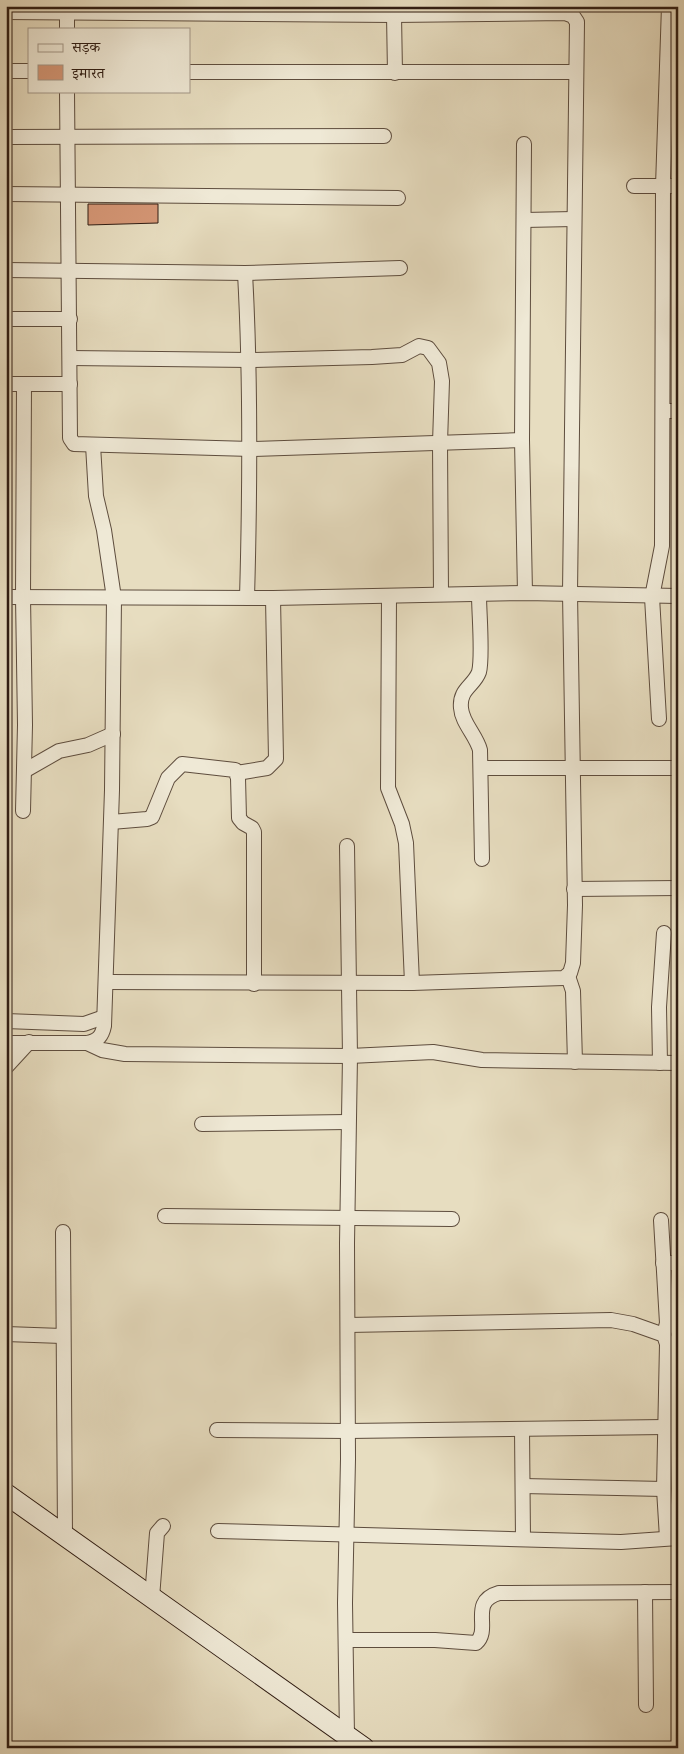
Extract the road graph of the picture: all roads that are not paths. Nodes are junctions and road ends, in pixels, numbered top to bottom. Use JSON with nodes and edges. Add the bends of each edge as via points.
{"nodes":[{"id":1,"x":669,"y":6,"type":"edge"},
{"id":2,"x":67,"y":9,"type":"edge"},
{"id":3,"x":6,"y":12,"type":"edge"},
{"id":4,"x":394,"y":15,"type":"junction"},
{"id":5,"x":67,"y":28,"type":"edge"},
{"id":6,"x":673,"y":45,"type":"edge"},
{"id":7,"x":6,"y":70,"type":"edge"},
{"id":8,"x":28,"y":71,"type":"edge"},
{"id":9,"x":190,"y":72,"type":"edge"},
{"id":10,"x":575,"y":72,"type":"junction"},
{"id":11,"x":395,"y":73,"type":"junction"},
{"id":12,"x":66,"y":92,"type":"edge"},
{"id":13,"x":384,"y":136,"type":"dead end"},
{"id":14,"x":6,"y":137,"type":"edge"},
{"id":15,"x":66,"y":137,"type":"junction"},
{"id":16,"x":524,"y":144,"type":"dead end"},
{"id":17,"x":634,"y":186,"type":"dead end"},
{"id":18,"x":664,"y":186,"type":"junction"},
{"id":19,"x":678,"y":186,"type":"edge"},
{"id":20,"x":6,"y":194,"type":"edge"},
{"id":21,"x":68,"y":194,"type":"junction"},
{"id":22,"x":398,"y":198,"type":"dead end"},
{"id":23,"x":574,"y":219,"type":"junction"},
{"id":24,"x":524,"y":220,"type":"junction"},
{"id":25,"x":400,"y":268,"type":"dead end"},
{"id":26,"x":6,"y":270,"type":"edge"},
{"id":27,"x":68,"y":271,"type":"junction"},
{"id":28,"x":245,"y":273,"type":"junction"},
{"id":29,"x":671,"y":290,"type":"edge"},
{"id":30,"x":6,"y":319,"type":"edge"},
{"id":31,"x":70,"y":319,"type":"junction"},
{"id":32,"x":70,"y":358,"type":"junction"},
{"id":33,"x":250,"y":360,"type":"junction"},
{"id":34,"x":6,"y":384,"type":"edge"},
{"id":35,"x":24,"y":384,"type":"junction"},
{"id":36,"x":70,"y":384,"type":"junction"},
{"id":37,"x":671,"y":411,"type":"edge"},
{"id":38,"x":522,"y":440,"type":"junction"},
{"id":39,"x":440,"y":443,"type":"junction"},
{"id":40,"x":93,"y":445,"type":"junction"},
{"id":41,"x":251,"y":449,"type":"junction"},
{"id":42,"x":525,"y":593,"type":"junction"},
{"id":43,"x":570,"y":593,"type":"junction"},
{"id":44,"x":441,"y":594,"type":"junction"},
{"id":45,"x":479,"y":595,"type":"junction"},
{"id":46,"x":389,"y":596,"type":"junction"},
{"id":47,"x":678,"y":596,"type":"edge"},
{"id":48,"x":23,"y":597,"type":"junction"},
{"id":49,"x":652,"y":597,"type":"junction"},
{"id":50,"x":6,"y":598,"type":"edge"},
{"id":51,"x":114,"y":598,"type":"junction"},
{"id":52,"x":248,"y":598,"type":"junction"},
{"id":53,"x":272,"y":598,"type":"junction"},
{"id":54,"x":659,"y":719,"type":"dead end"},
{"id":55,"x":113,"y":734,"type":"junction"},
{"id":56,"x":481,"y":768,"type":"junction"},
{"id":57,"x":678,"y":768,"type":"edge"},
{"id":58,"x":571,"y":769,"type":"junction"},
{"id":59,"x":24,"y":771,"type":"junction"},
{"id":60,"x":237,"y":773,"type":"junction"},
{"id":61,"x":23,"y":812,"type":"dead end"},
{"id":62,"x":112,"y":822,"type":"junction"},
{"id":63,"x":347,"y":846,"type":"dead end"},
{"id":64,"x":482,"y":860,"type":"dead end"},
{"id":65,"x":678,"y":888,"type":"edge"},
{"id":66,"x":574,"y":889,"type":"junction"},
{"id":67,"x":664,"y":933,"type":"dead end"},
{"id":68,"x":568,"y":976,"type":"junction"},
{"id":69,"x":106,"y":982,"type":"junction"},
{"id":70,"x":348,"y":983,"type":"junction"},
{"id":71,"x":412,"y":983,"type":"junction"},
{"id":72,"x":254,"y":984,"type":"junction"},
{"id":73,"x":104,"y":1017,"type":"junction"},
{"id":74,"x":6,"y":1022,"type":"edge"},
{"id":75,"x":29,"y":1042,"type":"junction"},
{"id":76,"x":6,"y":1043,"type":"edge"},
{"id":77,"x":87,"y":1043,"type":"junction"},
{"id":78,"x":350,"y":1056,"type":"junction"},
{"id":79,"x":575,"y":1062,"type":"junction"},
{"id":80,"x":660,"y":1063,"type":"junction"},
{"id":81,"x":678,"y":1063,"type":"edge"},
{"id":82,"x":6,"y":1067,"type":"edge"},
{"id":83,"x":348,"y":1122,"type":"junction"},
{"id":84,"x":202,"y":1124,"type":"dead end"},
{"id":85,"x":165,"y":1216,"type":"dead end"},
{"id":86,"x":347,"y":1218,"type":"junction"},
{"id":87,"x":452,"y":1219,"type":"dead end"},
{"id":88,"x":661,"y":1220,"type":"dead end"},
{"id":89,"x":63,"y":1232,"type":"dead end"},
{"id":90,"x":663,"y":1263,"type":"junction"},
{"id":91,"x":678,"y":1263,"type":"edge"},
{"id":92,"x":348,"y":1324,"type":"junction"},
{"id":93,"x":6,"y":1334,"type":"edge"},
{"id":94,"x":62,"y":1336,"type":"junction"},
{"id":95,"x":669,"y":1338,"type":"edge"},
{"id":96,"x":669,"y":1420,"type":"edge"},
{"id":97,"x":522,"y":1428,"type":"junction"},
{"id":98,"x":218,"y":1430,"type":"dead end"},
{"id":99,"x":348,"y":1431,"type":"junction"},
{"id":100,"x":523,"y":1486,"type":"junction"},
{"id":101,"x":664,"y":1489,"type":"junction"},
{"id":102,"x":6,"y":1494,"type":"edge"},
{"id":103,"x":163,"y":1526,"type":"dead end"},
{"id":104,"x":218,"y":1531,"type":"dead end"},
{"id":105,"x":65,"y":1536,"type":"junction"},
{"id":106,"x":347,"y":1536,"type":"junction"},
{"id":107,"x":672,"y":1538,"type":"edge"},
{"id":108,"x":523,"y":1540,"type":"junction"},
{"id":109,"x":644,"y":1592,"type":"junction"},
{"id":110,"x":678,"y":1592,"type":"edge"},
{"id":111,"x":152,"y":1598,"type":"junction"},
{"id":112,"x":347,"y":1640,"type":"junction"},
{"id":113,"x":646,"y":1705,"type":"dead end"},
{"id":114,"x":348,"y":1736,"type":"junction"},
{"id":115,"x":364,"y":1748,"type":"edge"}],
"edges":[{"from":1,"to":6,"type":"street"},
{"from":2,"to":3,"type":"street"},
{"from":2,"to":4,"type":"street"},
{"from":2,"to":5,"type":"street"},
{"from":4,"to":10,"type":"street","via":[[568,14],[576,22]]},
{"from":4,"to":11,"type":"street"},
{"from":6,"to":18,"type":"street"},
{"from":7,"to":8,"type":"street"},
{"from":9,"to":11,"type":"street"},
{"from":10,"to":11,"type":"street"},
{"from":10,"to":23,"type":"street"},
{"from":12,"to":15,"type":"street"},
{"from":13,"to":15,"type":"street"},
{"from":14,"to":15,"type":"street"},
{"from":15,"to":21,"type":"street"},
{"from":16,"to":24,"type":"street"},
{"from":17,"to":18,"type":"street"},
{"from":18,"to":19,"type":"street"},
{"from":18,"to":29,"type":"street"},
{"from":20,"to":21,"type":"street"},
{"from":21,"to":22,"type":"street"},
{"from":21,"to":27,"type":"street"},
{"from":23,"to":24,"type":"street"},
{"from":23,"to":43,"type":"street"},
{"from":24,"to":38,"type":"street"},
{"from":25,"to":28,"type":"street"},
{"from":26,"to":27,"type":"street"},
{"from":27,"to":28,"type":"street"},
{"from":27,"to":31,"type":"street"},
{"from":28,"to":33,"type":"street"},
{"from":29,"to":37,"type":"street"},
{"from":30,"to":31,"type":"street"},
{"from":31,"to":32,"type":"street"},
{"from":32,"to":33,"type":"street"},
{"from":32,"to":36,"type":"street"},
{"from":33,"to":39,"type":"street","via":[[396,356],[419,346],[428,348],[439,363],[442,381]]},
{"from":33,"to":41,"type":"street"},
{"from":34,"to":35,"type":"street"},
{"from":35,"to":36,"type":"street"},
{"from":35,"to":48,"type":"street"},
{"from":36,"to":40,"type":"street","via":[[71,441],[78,445]]},
{"from":37,"to":49,"type":"street","via":[[662,554]]},
{"from":38,"to":39,"type":"street"},
{"from":38,"to":42,"type":"street"},
{"from":39,"to":41,"type":"street"},
{"from":39,"to":44,"type":"street"},
{"from":40,"to":41,"type":"street"},
{"from":40,"to":51,"type":"street","via":[[96,496]]},
{"from":41,"to":52,"type":"street"},
{"from":42,"to":43,"type":"street"},
{"from":42,"to":45,"type":"street"},
{"from":43,"to":49,"type":"street"},
{"from":43,"to":58,"type":"street"},
{"from":44,"to":45,"type":"street"},
{"from":44,"to":46,"type":"street"},
{"from":45,"to":56,"type":"street","via":[[479,671],[463,692],[460,709],[478,742]]},
{"from":46,"to":53,"type":"street"},
{"from":46,"to":71,"type":"street","via":[[388,788],[406,843]]},
{"from":47,"to":49,"type":"street"},
{"from":48,"to":50,"type":"street"},
{"from":48,"to":51,"type":"street"},
{"from":48,"to":59,"type":"street"},
{"from":49,"to":54,"type":"street"},
{"from":51,"to":52,"type":"street"},
{"from":51,"to":55,"type":"street"},
{"from":52,"to":53,"type":"street"},
{"from":53,"to":60,"type":"street","via":[[276,760],[267,768]]},
{"from":55,"to":59,"type":"street","via":[[88,745],[59,751]]},
{"from":55,"to":62,"type":"street"},
{"from":56,"to":58,"type":"street"},
{"from":56,"to":64,"type":"street"},
{"from":57,"to":58,"type":"street"},
{"from":58,"to":66,"type":"street"},
{"from":59,"to":61,"type":"street"},
{"from":60,"to":62,"type":"street","via":[[232,769],[182,764],[168,778],[152,816]]},
{"from":60,"to":72,"type":"street","via":[[239,818],[254,832]]},
{"from":62,"to":69,"type":"street"},
{"from":63,"to":70,"type":"street"},
{"from":65,"to":66,"type":"street"},
{"from":66,"to":68,"type":"street","via":[[573,963]]},
{"from":67,"to":80,"type":"street","via":[[659,1007]]},
{"from":68,"to":71,"type":"street"},
{"from":68,"to":79,"type":"street","via":[[573,991]]},
{"from":69,"to":72,"type":"street"},
{"from":69,"to":73,"type":"street"},
{"from":70,"to":71,"type":"street"},
{"from":70,"to":72,"type":"street"},
{"from":70,"to":78,"type":"street"},
{"from":73,"to":74,"type":"street","via":[[84,1024]]},
{"from":73,"to":77,"type":"street","via":[[103,1034]]},
{"from":75,"to":76,"type":"street"},
{"from":75,"to":77,"type":"street"},
{"from":75,"to":82,"type":"street"},
{"from":77,"to":78,"type":"street","via":[[102,1050],[125,1054]]},
{"from":78,"to":79,"type":"street","via":[[433,1052],[482,1060]]},
{"from":78,"to":83,"type":"street"},
{"from":79,"to":80,"type":"street"},
{"from":80,"to":81,"type":"street"},
{"from":83,"to":84,"type":"street"},
{"from":83,"to":86,"type":"street"},
{"from":85,"to":86,"type":"street"},
{"from":86,"to":87,"type":"street"},
{"from":86,"to":92,"type":"street"},
{"from":88,"to":90,"type":"street"},
{"from":89,"to":94,"type":"street"},
{"from":90,"to":91,"type":"street"},
{"from":90,"to":95,"type":"street"},
{"from":92,"to":95,"type":"street","via":[[611,1320],[633,1324]]},
{"from":92,"to":99,"type":"street"},
{"from":93,"to":94,"type":"street"},
{"from":94,"to":105,"type":"street"},
{"from":95,"to":96,"type":"street"},
{"from":96,"to":97,"type":"street"},
{"from":96,"to":101,"type":"street"},
{"from":97,"to":99,"type":"street"},
{"from":97,"to":100,"type":"street"},
{"from":98,"to":99,"type":"street"},
{"from":99,"to":106,"type":"street"},
{"from":100,"to":101,"type":"street"},
{"from":100,"to":108,"type":"street"},
{"from":101,"to":107,"type":"street"},
{"from":102,"to":105,"type":"street"},
{"from":103,"to":111,"type":"street","via":[[157,1533]]},
{"from":104,"to":106,"type":"street"},
{"from":105,"to":111,"type":"street"},
{"from":106,"to":108,"type":"street"},
{"from":106,"to":112,"type":"street"},
{"from":107,"to":108,"type":"street","via":[[621,1542]]},
{"from":109,"to":110,"type":"street"},
{"from":109,"to":112,"type":"street","via":[[506,1592],[493,1595],[484,1602],[481,1636],[476,1644],[435,1640]]},
{"from":109,"to":113,"type":"street"},
{"from":111,"to":114,"type":"street"},
{"from":112,"to":114,"type":"street"},
{"from":114,"to":115,"type":"street"}]}
